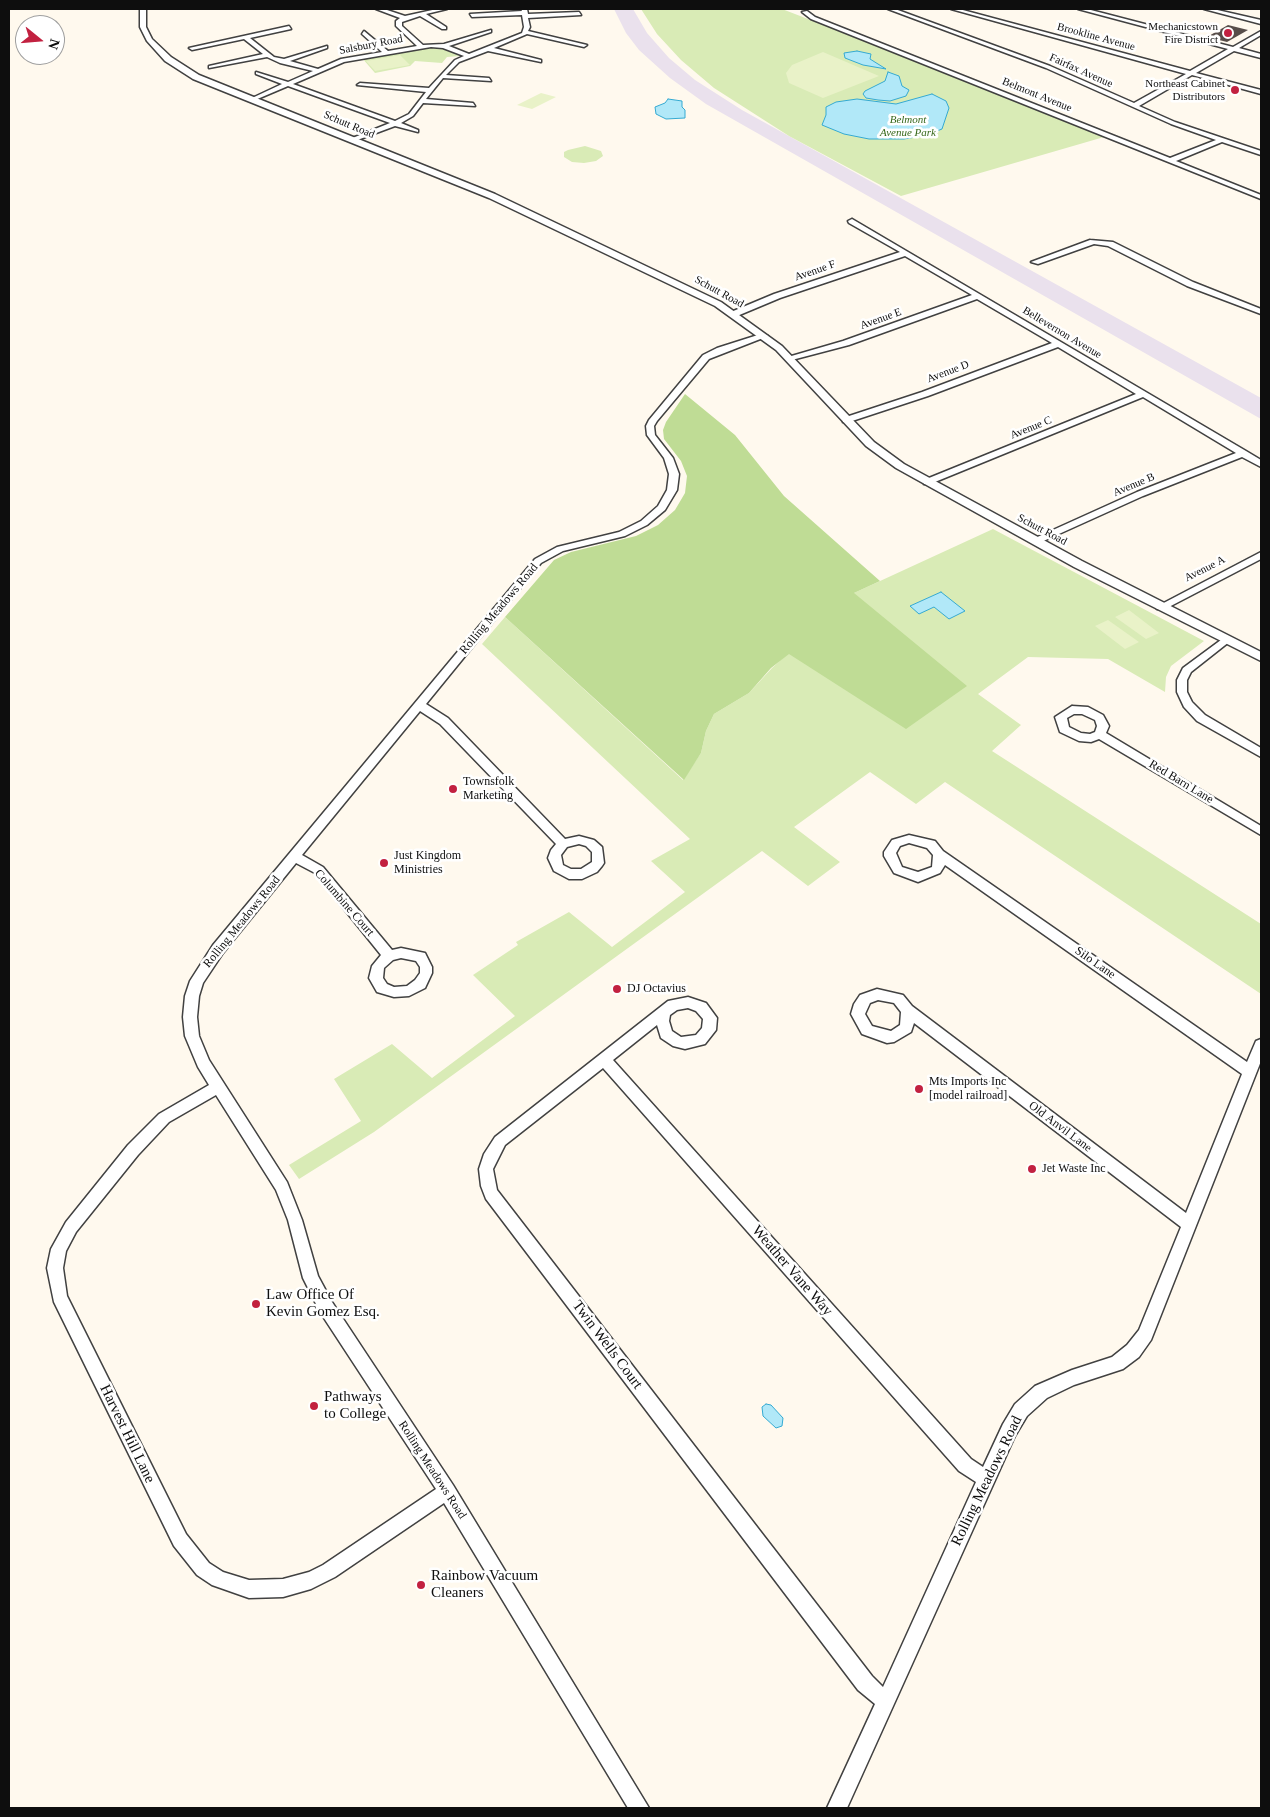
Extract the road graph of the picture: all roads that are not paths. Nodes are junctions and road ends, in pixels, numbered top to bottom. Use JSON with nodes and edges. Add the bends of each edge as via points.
{"nodes":[{"id":1,"x":143,"y":9,"type":"edge"},
{"id":2,"x":379,"y":9,"type":"edge"},
{"id":3,"x":444,"y":9,"type":"edge"},
{"id":4,"x":891,"y":9,"type":"edge"},
{"id":5,"x":954,"y":9,"type":"edge"},
{"id":6,"x":1081,"y":9,"type":"edge"},
{"id":7,"x":1207,"y":9,"type":"edge"},
{"id":8,"x":525,"y":12,"type":"edge"},
{"id":9,"x":804,"y":12,"type":"dead end"},
{"id":10,"x":421,"y":14,"type":"junction"},
{"id":11,"x":472,"y":14,"type":"dead end"},
{"id":12,"x":579,"y":14,"type":"dead end"},
{"id":13,"x":405,"y":18,"type":"junction"},
{"id":14,"x":1261,"y":22,"type":"edge"},
{"id":15,"x":289,"y":28,"type":"dead end"},
{"id":16,"x":444,"y":28,"type":"dead end"},
{"id":17,"x":489,"y":31,"type":"dead end"},
{"id":18,"x":526,"y":32,"type":"junction"},
{"id":19,"x":364,"y":33,"type":"dead end"},
{"id":20,"x":1261,"y":33,"type":"edge"},
{"id":21,"x":245,"y":37,"type":"junction"},
{"id":22,"x":584,"y":44,"type":"dead end"},
{"id":23,"x":421,"y":46,"type":"junction"},
{"id":24,"x":444,"y":46,"type":"junction"},
{"id":25,"x":325,"y":47,"type":"dead end"},
{"id":26,"x":192,"y":48,"type":"dead end"},
{"id":27,"x":1234,"y":48,"type":"junction"},
{"id":28,"x":489,"y":49,"type":"junction"},
{"id":29,"x":386,"y":52,"type":"junction"},
{"id":30,"x":266,"y":55,"type":"junction"},
{"id":31,"x":469,"y":56,"type":"junction"},
{"id":32,"x":1261,"y":56,"type":"edge"},
{"id":33,"x":539,"y":61,"type":"dead end"},
{"id":34,"x":282,"y":62,"type":"junction"},
{"id":35,"x":212,"y":67,"type":"dead end"},
{"id":36,"x":316,"y":70,"type":"junction"},
{"id":37,"x":258,"y":73,"type":"dead end"},
{"id":38,"x":1192,"y":73,"type":"junction"},
{"id":39,"x":441,"y":76,"type":"junction"},
{"id":40,"x":488,"y":80,"type":"dead end"},
{"id":41,"x":289,"y":84,"type":"junction"},
{"id":42,"x":360,"y":85,"type":"dead end"},
{"id":43,"x":430,"y":90,"type":"junction"},
{"id":44,"x":1261,"y":92,"type":"edge"},
{"id":45,"x":253,"y":99,"type":"junction"},
{"id":46,"x":422,"y":101,"type":"junction"},
{"id":47,"x":473,"y":106,"type":"dead end"},
{"id":48,"x":1134,"y":106,"type":"junction"},
{"id":49,"x":394,"y":124,"type":"junction"},
{"id":50,"x":416,"y":131,"type":"dead end"},
{"id":51,"x":352,"y":140,"type":"junction"},
{"id":52,"x":1221,"y":140,"type":"junction"},
{"id":53,"x":1261,"y":154,"type":"edge"},
{"id":54,"x":1172,"y":160,"type":"junction"},
{"id":55,"x":1261,"y":197,"type":"edge"},
{"id":56,"x":852,"y":221,"type":"dead end"},
{"id":57,"x":905,"y":253,"type":"junction"},
{"id":58,"x":1035,"y":262,"type":"dead end"},
{"id":59,"x":977,"y":296,"type":"junction"},
{"id":60,"x":1261,"y":312,"type":"edge"},
{"id":61,"x":734,"y":314,"type":"junction"},
{"id":62,"x":764,"y":336,"type":"junction"},
{"id":63,"x":1058,"y":344,"type":"junction"},
{"id":64,"x":790,"y":359,"type":"junction"},
{"id":65,"x":1143,"y":394,"type":"junction"},
{"id":66,"x":846,"y":420,"type":"junction"},
{"id":67,"x":1243,"y":453,"type":"junction"},
{"id":68,"x":1261,"y":464,"type":"edge"},
{"id":69,"x":927,"y":482,"type":"junction"},
{"id":70,"x":1036,"y":541,"type":"junction"},
{"id":71,"x":1261,"y":555,"type":"edge"},
{"id":72,"x":1161,"y":606,"type":"junction"},
{"id":73,"x":1225,"y":640,"type":"junction"},
{"id":74,"x":1261,"y":657,"type":"edge"},
{"id":75,"x":420,"y":705,"type":"junction"},
{"id":76,"x":1100,"y":734,"type":"dead end"},
{"id":77,"x":1261,"y":752,"type":"edge"},
{"id":78,"x":1261,"y":831,"type":"edge"},
{"id":79,"x":563,"y":844,"type":"dead end"},
{"id":80,"x":939,"y":854,"type":"dead end"},
{"id":81,"x":294,"y":856,"type":"junction"},
{"id":82,"x":389,"y":956,"type":"dead end"},
{"id":83,"x":908,"y":1010,"type":"dead end"},
{"id":84,"x":663,"y":1015,"type":"dead end"},
{"id":85,"x":1261,"y":1045,"type":"edge"},
{"id":86,"x":603,"y":1059,"type":"junction"},
{"id":87,"x":1250,"y":1072,"type":"junction"},
{"id":88,"x":218,"y":1087,"type":"junction"},
{"id":89,"x":1190,"y":1225,"type":"junction"},
{"id":90,"x":985,"y":1478,"type":"junction"},
{"id":91,"x":447,"y":1491,"type":"junction"},
{"id":92,"x":886,"y":1702,"type":"junction"},
{"id":93,"x":639,"y":1808,"type":"edge"},
{"id":94,"x":836,"y":1808,"type":"edge"}],
"edges":[{"from":1,"to":45,"type":"street","name":"Schutt Road","via":[[146,35],[168,60],[204,81]]},
{"from":2,"to":13,"type":"street"},
{"from":3,"to":10,"type":"street"},
{"from":4,"to":48,"type":"street","name":"Fairfax Avenue","via":[[1048,67]]},
{"from":5,"to":38,"type":"street","name":"Brookline Avenue"},
{"from":6,"to":27,"type":"street"},
{"from":7,"to":14,"type":"street"},
{"from":8,"to":11,"type":"street"},
{"from":8,"to":12,"type":"street"},
{"from":8,"to":18,"type":"street"},
{"from":9,"to":54,"type":"street","name":"Belmont Avenue"},
{"from":10,"to":13,"type":"street"},
{"from":10,"to":16,"type":"street"},
{"from":13,"to":23,"type":"street","via":[[399,26]]},
{"from":15,"to":21,"type":"street"},
{"from":17,"to":24,"type":"street"},
{"from":18,"to":22,"type":"street"},
{"from":18,"to":28,"type":"street"},
{"from":19,"to":29,"type":"street"},
{"from":20,"to":27,"type":"street"},
{"from":21,"to":26,"type":"street"},
{"from":21,"to":30,"type":"street"},
{"from":23,"to":24,"type":"street","name":"Salsbury Road"},
{"from":23,"to":29,"type":"street","name":"Salsbury Road"},
{"from":24,"to":31,"type":"street","name":"Salsbury Road"},
{"from":25,"to":34,"type":"street"},
{"from":27,"to":32,"type":"street"},
{"from":27,"to":38,"type":"street"},
{"from":28,"to":31,"type":"street"},
{"from":28,"to":33,"type":"street"},
{"from":29,"to":36,"type":"street","name":"Salsbury Road","via":[[343,60]]},
{"from":30,"to":34,"type":"street"},
{"from":30,"to":35,"type":"street"},
{"from":31,"to":39,"type":"street","via":[[457,61]]},
{"from":34,"to":36,"type":"street"},
{"from":36,"to":41,"type":"street","name":"Salsbury Road"},
{"from":37,"to":41,"type":"street"},
{"from":38,"to":44,"type":"street","name":"Brookline Avenue"},
{"from":38,"to":48,"type":"street"},
{"from":39,"to":40,"type":"street"},
{"from":39,"to":43,"type":"street"},
{"from":41,"to":45,"type":"street","name":"Salsbury Road"},
{"from":41,"to":49,"type":"street"},
{"from":42,"to":43,"type":"street"},
{"from":43,"to":46,"type":"street"},
{"from":45,"to":51,"type":"street","name":"Schutt Road"},
{"from":46,"to":47,"type":"street"},
{"from":46,"to":49,"type":"street","via":[[411,115]]},
{"from":48,"to":52,"type":"street","name":"Fairfax Avenue"},
{"from":49,"to":50,"type":"street"},
{"from":49,"to":51,"type":"street"},
{"from":51,"to":61,"type":"street","name":"Schutt Road","via":[[492,196]]},
{"from":52,"to":53,"type":"street","name":"Fairfax Avenue"},
{"from":52,"to":54,"type":"street"},
{"from":54,"to":55,"type":"street","name":"Belmont Avenue"},
{"from":56,"to":57,"type":"street","name":"Bellevernon Avenue"},
{"from":57,"to":59,"type":"street","name":"Bellevernon Avenue"},
{"from":57,"to":61,"type":"street","name":"Avenue F","via":[[777,296]]},
{"from":58,"to":60,"type":"street","via":[[1093,242],[1110,244],[1190,284]]},
{"from":59,"to":63,"type":"street","name":"Bellevernon Avenue"},
{"from":59,"to":64,"type":"street","name":"Avenue E"},
{"from":61,"to":62,"type":"street","name":"Schutt Road"},
{"from":62,"to":64,"type":"street","name":"Schutt Road"},
{"from":62,"to":75,"type":"street","name":"Rolling Meadows Road","via":[[720,350],[706,358],[653,420],[650,435],[668,458],[674,474],[672,490],[662,508],[644,523],[622,534],[560,549],[538,561]]},
{"from":63,"to":65,"type":"street","name":"Bellevernon Avenue"},
{"from":63,"to":66,"type":"street","name":"Avenue D"},
{"from":64,"to":66,"type":"street","name":"Schutt Road"},
{"from":65,"to":67,"type":"street","name":"Bellevernon Avenue"},
{"from":65,"to":69,"type":"street","name":"Avenue C"},
{"from":66,"to":69,"type":"street","name":"Schutt Road","via":[[878,451]]},
{"from":67,"to":68,"type":"street","name":"Bellevernon Avenue"},
{"from":67,"to":70,"type":"street","name":"Avenue B","via":[[1140,494]]},
{"from":69,"to":70,"type":"street","name":"Schutt Road"},
{"from":70,"to":72,"type":"street","name":"Schutt Road"},
{"from":71,"to":72,"type":"street","name":"Avenue A"},
{"from":72,"to":73,"type":"street","name":"Schutt Road"},
{"from":73,"to":74,"type":"street","name":"Schutt Road"},
{"from":73,"to":77,"type":"street","via":[[1187,670],[1182,680],[1182,692],[1201,718]]},
{"from":75,"to":79,"type":"street","via":[[444,721]]},
{"from":75,"to":81,"type":"street","name":"Rolling Meadows Road"},
{"from":76,"to":78,"type":"street","name":"Red Barn Lane"},
{"from":80,"to":87,"type":"street","name":"Silo Lane"},
{"from":81,"to":82,"type":"street","name":"Columbine Court","via":[[319,870]]},
{"from":81,"to":88,"type":"street","name":"Rolling Meadows Road","via":[[218,949],[197,981],[192,996],[192,1036]]},
{"from":83,"to":89,"type":"street","name":"Old Anvil Lane"},
{"from":84,"to":86,"type":"street","name":"Twin Wells Court"},
{"from":85,"to":87,"type":"street","name":"Rolling Meadows Road"},
{"from":86,"to":90,"type":"street","name":"Weather Vane Way","via":[[959,1458]]},
{"from":86,"to":92,"type":"street","name":"Twin Wells Court","via":[[500,1141],[488,1159],[486,1169],[491,1194],[865,1684]]},
{"from":87,"to":89,"type":"street","name":"Rolling Meadows Road"},
{"from":88,"to":91,"type":"street","name":"Rolling Meadows Road","via":[[282,1187],[311,1278],[326,1308]]},
{"from":88,"to":91,"type":"street","name":"Harvest Hill Lane","via":[[164,1118],[133,1150],[71,1226],[59,1249],[55,1268],[59,1297],[180,1540],[203,1569],[218,1579],[249,1589],[283,1588],[324,1574]]},
{"from":89,"to":90,"type":"street","name":"Rolling Meadows Road","via":[[1145,1335],[1132,1351],[1108,1367],[1041,1392],[1022,1410]]},
{"from":90,"to":92,"type":"street","name":"Rolling Meadows Road"},
{"from":91,"to":93,"type":"street","name":"Rolling Meadows Road"},
{"from":92,"to":94,"type":"street","name":"Rolling Meadows Road"}]}
